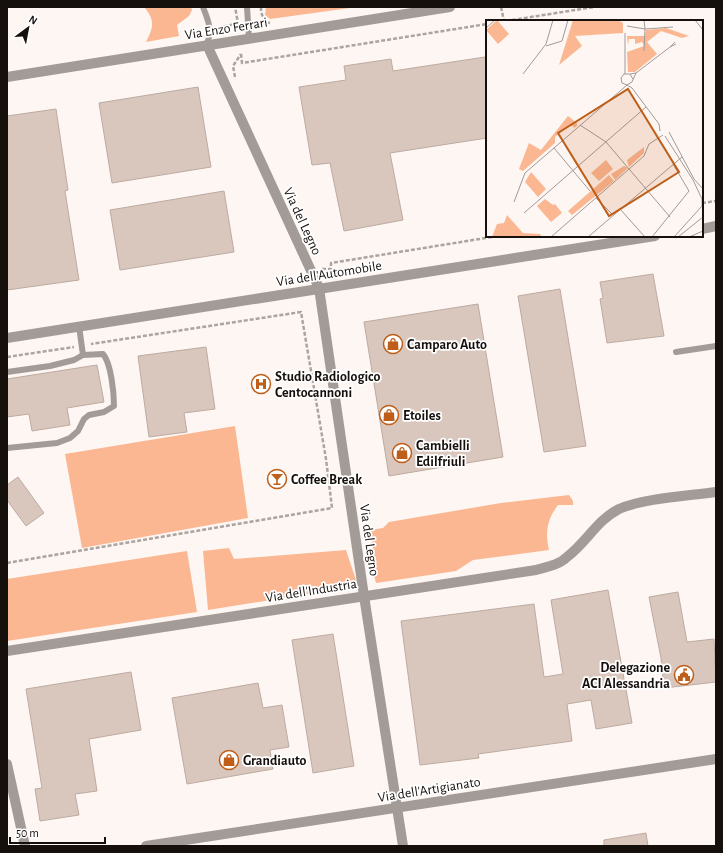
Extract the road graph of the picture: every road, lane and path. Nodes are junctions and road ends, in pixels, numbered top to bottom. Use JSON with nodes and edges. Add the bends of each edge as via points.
{"nodes":[{"id":1,"x":203,"y":7,"type":"edge"},
{"id":2,"x":235,"y":7,"type":"edge"},
{"id":3,"x":247,"y":7,"type":"edge"},
{"id":4,"x":261,"y":7,"type":"edge"},
{"id":5,"x":450,"y":7,"type":"edge"},
{"id":6,"x":501,"y":7,"type":"edge"},
{"id":7,"x":594,"y":7,"type":"edge"},
{"id":8,"x":418,"y":10,"type":"edge"},
{"id":9,"x":505,"y":20,"type":"edge"},
{"id":10,"x":511,"y":20,"type":"edge"},
{"id":11,"x":276,"y":22,"type":"dead end"},
{"id":12,"x":486,"y":24,"type":"edge"},
{"id":13,"x":213,"y":29,"type":"dead end"},
{"id":14,"x":250,"y":38,"type":"junction"},
{"id":15,"x":207,"y":45,"type":"junction"},
{"id":16,"x":7,"y":77,"type":"edge"},
{"id":17,"x":237,"y":81,"type":"dead end"},
{"id":18,"x":716,"y":201,"type":"edge"},
{"id":19,"x":703,"y":204,"type":"edge"},
{"id":20,"x":716,"y":226,"type":"edge"},
{"id":21,"x":703,"y":229,"type":"edge"},
{"id":22,"x":492,"y":237,"type":"edge"},
{"id":23,"x":649,"y":237,"type":"edge"},
{"id":24,"x":319,"y":268,"type":"dead end"},
{"id":25,"x":319,"y":288,"type":"junction"},
{"id":26,"x":79,"y":326,"type":"junction"},
{"id":27,"x":7,"y":338,"type":"edge"},
{"id":28,"x":82,"y":346,"type":"junction"},
{"id":29,"x":716,"y":346,"type":"edge"},
{"id":30,"x":676,"y":352,"type":"dead end"},
{"id":31,"x":83,"y":355,"type":"junction"},
{"id":32,"x":7,"y":357,"type":"edge"},
{"id":33,"x":7,"y":372,"type":"edge"},
{"id":34,"x":7,"y":448,"type":"edge"},
{"id":35,"x":716,"y":492,"type":"edge"},
{"id":36,"x":7,"y":563,"type":"edge"},
{"id":37,"x":364,"y":596,"type":"junction"},
{"id":38,"x":7,"y":652,"type":"edge"},
{"id":39,"x":716,"y":759,"type":"edge"},
{"id":40,"x":7,"y":764,"type":"edge"},
{"id":41,"x":716,"y":764,"type":"edge"},
{"id":42,"x":397,"y":808,"type":"junction"},
{"id":43,"x":25,"y":846,"type":"edge"},
{"id":44,"x":146,"y":846,"type":"edge"},
{"id":45,"x":403,"y":846,"type":"edge"}],
"edges":[{"from":1,"to":15,"type":"lane","via":[[211,34]]},
{"from":2,"to":13,"type":"path","via":[[238,23]]},
{"from":3,"to":14,"type":"lane"},
{"from":4,"to":11,"type":"path","via":[[265,22]]},
{"from":5,"to":8,"type":"street","name":"Via Enzo Ferrari"},
{"from":6,"to":9,"type":"path"},
{"from":7,"to":10,"type":"path"},
{"from":8,"to":14,"type":"street","name":"Via Enzo Ferrari"},
{"from":12,"to":17,"type":"path","via":[[242,63],[241,54],[233,66]]},
{"from":14,"to":15,"type":"street","name":"Via Enzo Ferrari"},
{"from":15,"to":16,"type":"street","name":"Via Enzo Ferrari"},
{"from":15,"to":25,"type":"street","name":"Via del Legno"},
{"from":18,"to":19,"type":"path"},
{"from":20,"to":21,"type":"street"},
{"from":22,"to":24,"type":"path","via":[[331,263],[331,268]]},
{"from":23,"to":25,"type":"street","name":"Via dell'Automobile"},
{"from":25,"to":26,"type":"street","name":"Via dell'Automobile"},
{"from":25,"to":37,"type":"street","name":"Via del Legno"},
{"from":26,"to":27,"type":"street","name":"Via dell'Automobile"},
{"from":26,"to":28,"type":"lane"},
{"from":28,"to":31,"type":"lane"},
{"from":28,"to":32,"type":"path"},
{"from":28,"to":36,"type":"path","via":[[301,312],[332,508]]},
{"from":29,"to":30,"type":"lane"},
{"from":31,"to":33,"type":"lane","via":[[50,366]]},
{"from":31,"to":34,"type":"lane","via":[[103,354],[108,359],[114,406],[104,412],[89,415],[70,438],[57,443]]},
{"from":35,"to":37,"type":"street","name":"Via dell'Industria","via":[[640,503],[619,510],[595,528],[567,558],[553,566]]},
{"from":37,"to":38,"type":"street","name":"Via dell'Industria"},
{"from":37,"to":42,"type":"street","name":"Via del Legno"},
{"from":39,"to":41,"type":"street"},
{"from":39,"to":42,"type":"street","name":"Via dell'Artigianato"},
{"from":40,"to":43,"type":"street"},
{"from":42,"to":44,"type":"street","name":"Via dell'Artigianato"},
{"from":42,"to":45,"type":"street","name":"Via del Legno"}]}
